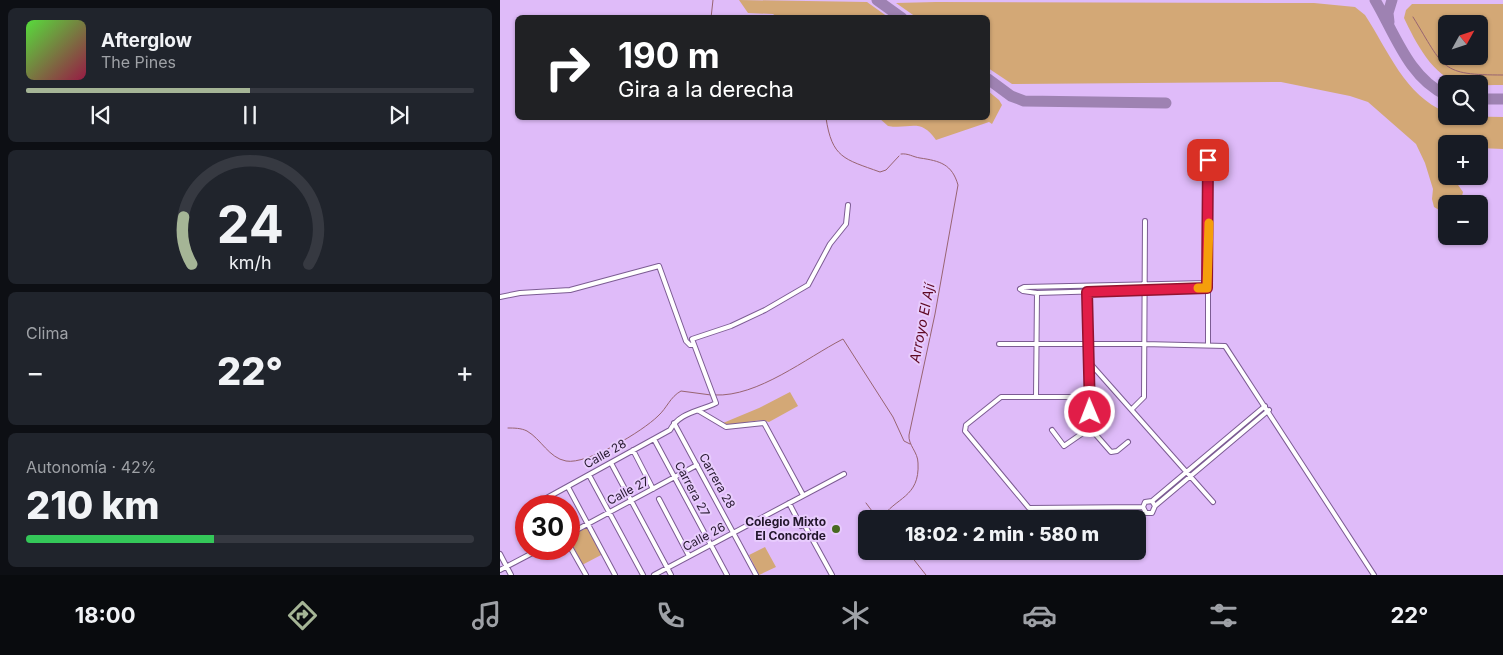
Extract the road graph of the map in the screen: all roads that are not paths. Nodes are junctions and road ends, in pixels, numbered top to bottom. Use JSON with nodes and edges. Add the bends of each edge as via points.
{"nodes":[{"id":1,"x":1208,"y":160,"type":"dead end"},
{"id":2,"x":848,"y":205,"type":"dead end"},
{"id":3,"x":1145,"y":222,"type":"dead end"},
{"id":4,"x":1207,"y":285,"type":"junction"},
{"id":5,"x":1145,"y":288,"type":"junction"},
{"id":6,"x":1087,"y":292,"type":"junction"},
{"id":7,"x":1037,"y":293,"type":"junction"},
{"id":8,"x":500,"y":297,"type":"edge"},
{"id":9,"x":1088,"y":343,"type":"junction"},
{"id":10,"x":999,"y":344,"type":"dead end"},
{"id":11,"x":1037,"y":344,"type":"junction"},
{"id":12,"x":1144,"y":344,"type":"junction"},
{"id":13,"x":1208,"y":344,"type":"junction"},
{"id":14,"x":694,"y":345,"type":"junction"},
{"id":15,"x":1088,"y":361,"type":"junction"},
{"id":16,"x":1036,"y":397,"type":"junction"},
{"id":17,"x":1089,"y":397,"type":"junction"},
{"id":18,"x":1266,"y":406,"type":"junction"},
{"id":19,"x":1132,"y":410,"type":"junction"},
{"id":20,"x":1269,"y":410,"type":"junction"},
{"id":21,"x":699,"y":411,"type":"junction"},
{"id":22,"x":674,"y":423,"type":"junction"},
{"id":23,"x":1090,"y":428,"type":"junction"},
{"id":24,"x":1052,"y":430,"type":"dead end"},
{"id":25,"x":654,"y":439,"type":"junction"},
{"id":26,"x":1128,"y":442,"type":"dead end"},
{"id":27,"x":633,"y":450,"type":"junction"},
{"id":28,"x":611,"y":463,"type":"junction"},
{"id":29,"x":697,"y":465,"type":"junction"},
{"id":30,"x":1186,"y":472,"type":"junction"},
{"id":31,"x":844,"y":474,"type":"dead end"},
{"id":32,"x":589,"y":475,"type":"junction"},
{"id":33,"x":675,"y":477,"type":"junction"},
{"id":34,"x":1191,"y":477,"type":"junction"},
{"id":35,"x":568,"y":486,"type":"junction"},
{"id":36,"x":653,"y":489,"type":"junction"},
{"id":37,"x":549,"y":495,"type":"edge"},
{"id":38,"x":803,"y":495,"type":"junction"},
{"id":39,"x":659,"y":499,"type":"dead end"},
{"id":40,"x":631,"y":501,"type":"junction"},
{"id":41,"x":1152,"y":501,"type":"junction"},
{"id":42,"x":1213,"y":502,"type":"dead end"},
{"id":43,"x":789,"y":503,"type":"junction"},
{"id":44,"x":1156,"y":506,"type":"junction"},
{"id":45,"x":1142,"y":507,"type":"junction"},
{"id":46,"x":609,"y":512,"type":"junction"},
{"id":47,"x":588,"y":524,"type":"junction"},
{"id":48,"x":580,"y":528,"type":"edge"},
{"id":49,"x":734,"y":532,"type":"junction"},
{"id":50,"x":710,"y":545,"type":"junction"},
{"id":51,"x":500,"y":554,"type":"edge"},
{"id":52,"x":689,"y":556,"type":"junction"},
{"id":53,"x":519,"y":560,"type":"edge"},
{"id":54,"x":578,"y":560,"type":"edge"},
{"id":55,"x":506,"y":567,"type":"junction"},
{"id":56,"x":667,"y":568,"type":"junction"},
{"id":57,"x":500,"y":570,"type":"edge"},
{"id":58,"x":511,"y":575,"type":"edge"},
{"id":59,"x":586,"y":575,"type":"edge"},
{"id":60,"x":615,"y":575,"type":"edge"},
{"id":61,"x":643,"y":575,"type":"edge"},
{"id":62,"x":654,"y":575,"type":"edge"},
{"id":63,"x":671,"y":575,"type":"edge"},
{"id":64,"x":727,"y":575,"type":"edge"},
{"id":65,"x":756,"y":575,"type":"edge"},
{"id":66,"x":832,"y":575,"type":"edge"},
{"id":67,"x":1374,"y":575,"type":"edge"}],
"edges":[{"from":1,"to":4,"type":"street"},
{"from":2,"to":14,"type":"street","via":[[846,224],[830,244],[808,285],[739,322],[694,337]]},
{"from":3,"to":5,"type":"street"},
{"from":4,"to":5,"type":"street"},
{"from":4,"to":13,"type":"street"},
{"from":5,"to":6,"type":"street"},
{"from":5,"to":7,"type":"street","via":[[1021,288],[1023,292]]},
{"from":5,"to":12,"type":"street"},
{"from":6,"to":7,"type":"street"},
{"from":6,"to":9,"type":"street"},
{"from":7,"to":11,"type":"street"},
{"from":8,"to":14,"type":"street","via":[[570,290],[659,266],[686,340]]},
{"from":9,"to":11,"type":"street"},
{"from":9,"to":12,"type":"street"},
{"from":9,"to":15,"type":"street"},
{"from":10,"to":11,"type":"street"},
{"from":11,"to":16,"type":"street"},
{"from":12,"to":13,"type":"street"},
{"from":12,"to":19,"type":"street","via":[[1144,397]]},
{"from":13,"to":18,"type":"street","via":[[1221,345],[1229,350]]},
{"from":14,"to":21,"type":"street","name":"Calle 28","via":[[716,403]]},
{"from":15,"to":17,"type":"street"},
{"from":15,"to":19,"type":"street"},
{"from":16,"to":17,"type":"street"},
{"from":16,"to":45,"type":"street","via":[[998,398],[964,428],[1025,504],[1034,508]]},
{"from":17,"to":23,"type":"street"},
{"from":18,"to":20,"type":"street"},
{"from":18,"to":30,"type":"street"},
{"from":19,"to":30,"type":"street"},
{"from":20,"to":34,"type":"street"},
{"from":20,"to":67,"type":"street"},
{"from":21,"to":22,"type":"street","name":"Calle 28","via":[[684,414]]},
{"from":21,"to":38,"type":"street","via":[[726,427],[759,422],[767,425]]},
{"from":22,"to":25,"type":"street","name":"Calle 28","via":[[670,430]]},
{"from":22,"to":29,"type":"street","name":"Carrera 28"},
{"from":23,"to":24,"type":"street","via":[[1064,446]]},
{"from":23,"to":26,"type":"street","via":[[1111,452],[1117,452]]},
{"from":25,"to":27,"type":"street","name":"Calle 28"},
{"from":25,"to":33,"type":"street","name":"Carrera 27"},
{"from":27,"to":28,"type":"street","name":"Calle 28"},
{"from":27,"to":36,"type":"street"},
{"from":28,"to":32,"type":"street","name":"Calle 28"},
{"from":28,"to":40,"type":"street"},
{"from":29,"to":33,"type":"street","name":"Calle 27"},
{"from":29,"to":49,"type":"street","name":"Carrera 28"},
{"from":30,"to":34,"type":"street"},
{"from":30,"to":41,"type":"street"},
{"from":31,"to":38,"type":"street","name":"Calle 26"},
{"from":32,"to":35,"type":"street","name":"Calle 28"},
{"from":32,"to":46,"type":"street"},
{"from":33,"to":36,"type":"street","name":"Calle 27"},
{"from":33,"to":50,"type":"street","name":"Carrera 27"},
{"from":34,"to":42,"type":"street"},
{"from":34,"to":44,"type":"street"},
{"from":35,"to":37,"type":"street","name":"Calle 28"},
{"from":35,"to":47,"type":"street"},
{"from":36,"to":40,"type":"street","name":"Calle 27"},
{"from":38,"to":43,"type":"street","name":"Calle 26"},
{"from":39,"to":52,"type":"street"},
{"from":40,"to":46,"type":"street","name":"Calle 27"},
{"from":40,"to":56,"type":"street"},
{"from":41,"to":44,"type":"street"},
{"from":41,"to":45,"type":"street"},
{"from":43,"to":49,"type":"street","name":"Calle 26"},
{"from":43,"to":66,"type":"street"},
{"from":44,"to":45,"type":"street","via":[[1149,514]]},
{"from":46,"to":47,"type":"street","name":"Calle 27"},
{"from":46,"to":61,"type":"street"},
{"from":47,"to":48,"type":"street","name":"Calle 27"},
{"from":47,"to":60,"type":"street"},
{"from":49,"to":50,"type":"street","name":"Calle 26"},
{"from":49,"to":65,"type":"street","name":"Carrera 28"},
{"from":50,"to":52,"type":"street","name":"Calle 26"},
{"from":50,"to":64,"type":"street","name":"Carrera 27"},
{"from":51,"to":55,"type":"street"},
{"from":52,"to":56,"type":"street","name":"Calle 26"},
{"from":53,"to":55,"type":"street"},
{"from":54,"to":59,"type":"street"},
{"from":55,"to":57,"type":"street"},
{"from":55,"to":58,"type":"street"},
{"from":56,"to":62,"type":"street","name":"Calle 26"},
{"from":56,"to":63,"type":"street"}]}
